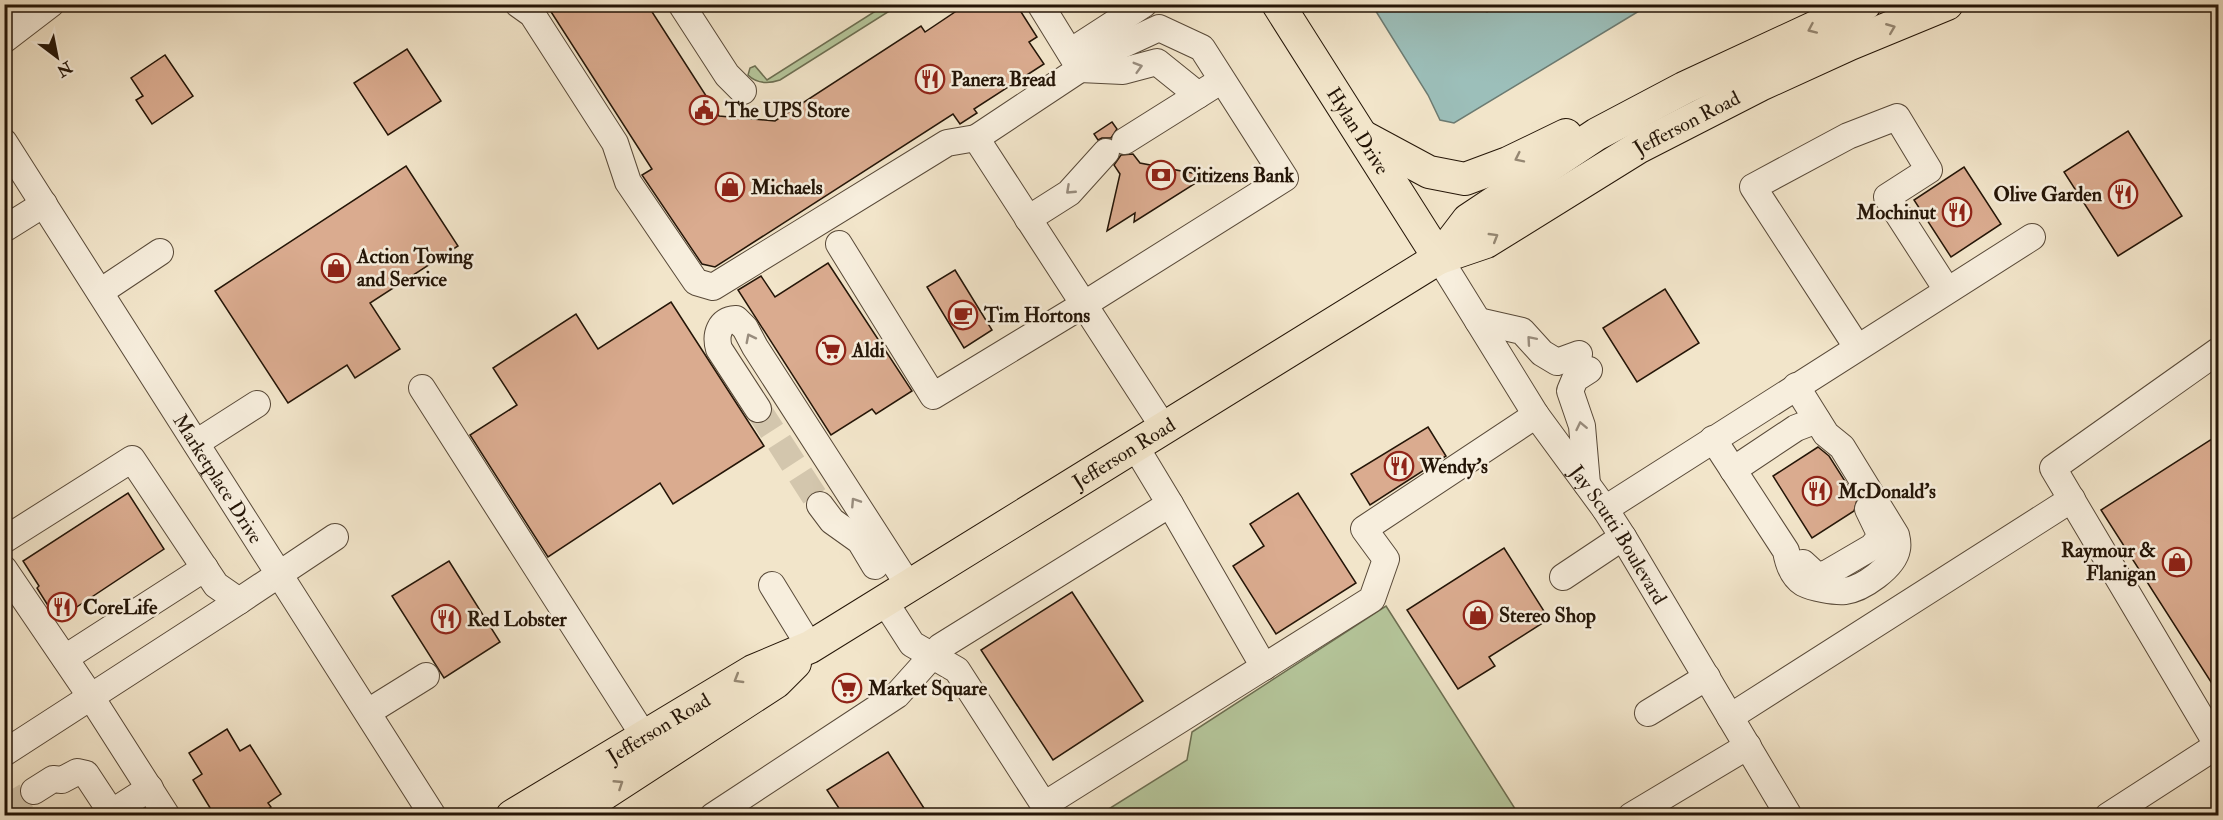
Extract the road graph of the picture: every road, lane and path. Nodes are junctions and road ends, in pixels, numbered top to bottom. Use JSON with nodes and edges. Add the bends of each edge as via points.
{"nodes":[{"id":1,"x":25,"y":4,"type":"edge"},
{"id":2,"x":51,"y":4,"type":"edge"},
{"id":3,"x":518,"y":4,"type":"edge"},
{"id":4,"x":681,"y":4,"type":"edge"},
{"id":5,"x":1040,"y":4,"type":"edge"},
{"id":6,"x":1144,"y":4,"type":"edge"},
{"id":7,"x":1278,"y":4,"type":"edge"},
{"id":8,"x":1865,"y":4,"type":"edge"},
{"id":9,"x":1947,"y":4,"type":"edge"},
{"id":10,"x":4,"y":13,"type":"edge"},
{"id":11,"x":4,"y":40,"type":"edge"},
{"id":12,"x":1075,"y":60,"type":"junction"},
{"id":13,"x":1223,"y":80,"type":"junction"},
{"id":14,"x":743,"y":91,"type":"dead end"},
{"id":15,"x":1198,"y":95,"type":"junction"},
{"id":16,"x":1632,"y":115,"type":"junction"},
{"id":17,"x":1361,"y":136,"type":"junction"},
{"id":18,"x":976,"y":138,"type":"junction"},
{"id":19,"x":4,"y":142,"type":"edge"},
{"id":20,"x":44,"y":204,"type":"junction"},
{"id":21,"x":1028,"y":219,"type":"junction"},
{"id":22,"x":4,"y":230,"type":"edge"},
{"id":23,"x":2032,"y":237,"type":"dead end"},
{"id":24,"x":839,"y":243,"type":"dead end"},
{"id":25,"x":160,"y":252,"type":"dead end"},
{"id":26,"x":1439,"y":258,"type":"junction"},
{"id":27,"x":1947,"y":290,"type":"junction"},
{"id":28,"x":100,"y":292,"type":"junction"},
{"id":29,"x":1083,"y":305,"type":"junction"},
{"id":30,"x":1478,"y":321,"type":"junction"},
{"id":31,"x":1857,"y":347,"type":"junction"},
{"id":32,"x":2218,"y":351,"type":"edge"},
{"id":33,"x":1796,"y":386,"type":"junction"},
{"id":34,"x":422,"y":388,"type":"dead end"},
{"id":35,"x":257,"y":404,"type":"dead end"},
{"id":36,"x":758,"y":409,"type":"tunnel mouth"},
{"id":37,"x":1536,"y":415,"type":"junction"},
{"id":38,"x":1821,"y":427,"type":"junction"},
{"id":39,"x":1164,"y":429,"type":"junction"},
{"id":40,"x":1713,"y":439,"type":"junction"},
{"id":41,"x":196,"y":442,"type":"junction"},
{"id":42,"x":1135,"y":446,"type":"junction"},
{"id":43,"x":1732,"y":470,"type":"junction"},
{"id":44,"x":1587,"y":484,"type":"junction"},
{"id":45,"x":2072,"y":499,"type":"junction"},
{"id":46,"x":1170,"y":504,"type":"junction"},
{"id":47,"x":820,"y":505,"type":"tunnel mouth"},
{"id":48,"x":1605,"y":509,"type":"junction"},
{"id":49,"x":335,"y":537,"type":"dead end"},
{"id":50,"x":1623,"y":537,"type":"junction"},
{"id":51,"x":4,"y":540,"type":"edge"},
{"id":52,"x":1786,"y":551,"type":"junction"},
{"id":53,"x":4,"y":568,"type":"edge"},
{"id":54,"x":205,"y":568,"type":"junction"},
{"id":55,"x":280,"y":573,"type":"junction"},
{"id":56,"x":1563,"y":577,"type":"dead end"},
{"id":57,"x":772,"y":585,"type":"dead end"},
{"id":58,"x":896,"y":595,"type":"junction"},
{"id":59,"x":239,"y":601,"type":"junction"},
{"id":60,"x":810,"y":647,"type":"junction"},
{"id":61,"x":931,"y":656,"type":"junction"},
{"id":62,"x":65,"y":658,"type":"junction"},
{"id":63,"x":1264,"y":667,"type":"junction"},
{"id":64,"x":426,"y":676,"type":"dead end"},
{"id":65,"x":1707,"y":677,"type":"junction"},
{"id":66,"x":91,"y":697,"type":"junction"},
{"id":67,"x":368,"y":712,"type":"junction"},
{"id":68,"x":1648,"y":713,"type":"dead end"},
{"id":69,"x":1730,"y":717,"type":"junction"},
{"id":70,"x":644,"y":736,"type":"junction"},
{"id":71,"x":1748,"y":746,"type":"junction"},
{"id":72,"x":2218,"y":746,"type":"edge"},
{"id":73,"x":7,"y":747,"type":"edge"},
{"id":74,"x":150,"y":788,"type":"junction"},
{"id":75,"x":37,"y":796,"type":"tunnel mouth"},
{"id":76,"x":1047,"y":810,"type":"edge"},
{"id":77,"x":109,"y":814,"type":"edge"},
{"id":78,"x":167,"y":816,"type":"edge"},
{"id":79,"x":433,"y":816,"type":"edge"},
{"id":80,"x":512,"y":816,"type":"edge"},
{"id":81,"x":570,"y":816,"type":"edge"},
{"id":82,"x":713,"y":816,"type":"edge"},
{"id":83,"x":1631,"y":816,"type":"edge"},
{"id":84,"x":1790,"y":816,"type":"edge"},
{"id":85,"x":2108,"y":816,"type":"edge"}],
"edges":[{"from":1,"to":10,"type":"street"},
{"from":2,"to":11,"type":"street"},
{"from":3,"to":18,"type":"street","via":[[532,14],[558,53],[615,143],[628,182],[696,282],[712,287],[947,143]]},
{"from":4,"to":14,"type":"street","via":[[727,75]]},
{"from":5,"to":12,"type":"street"},
{"from":6,"to":12,"type":"street"},
{"from":7,"to":17,"type":"main road","name":"Hylan Drive"},
{"from":8,"to":16,"type":"main road","name":"Jefferson Road","one_way":true},
{"from":26,"to":9,"type":"main road","name":"Jefferson Road","one_way":true,"via":[[1486,242],[1639,147],[1760,85]]},
{"from":12,"to":13,"type":"street","via":[[1107,52],[1159,28],[1202,48]]},
{"from":12,"to":15,"type":"street","one_way":true,"via":[[1123,72],[1157,62]]},
{"from":12,"to":18,"type":"street"},
{"from":13,"to":15,"type":"street"},
{"from":13,"to":29,"type":"street","via":[[1284,178]]},
{"from":15,"to":21,"type":"street","one_way":true,"via":[[1115,147],[1069,193]]},
{"from":16,"to":17,"type":"main road","one_way":true,"via":[[1572,132],[1465,179],[1429,172]]},
{"from":16,"to":26,"type":"main road","name":"Jefferson Road","via":[[1468,220]]},
{"from":17,"to":26,"type":"main road","name":"Hylan Drive"},
{"from":18,"to":21,"type":"street"},
{"from":19,"to":20,"type":"street","name":"Marketplace Drive"},
{"from":20,"to":22,"type":"street"},
{"from":20,"to":28,"type":"street","name":"Marketplace Drive"},
{"from":21,"to":29,"type":"street"},
{"from":23,"to":27,"type":"street"},
{"from":24,"to":29,"type":"street","via":[[933,396]]},
{"from":25,"to":28,"type":"street"},
{"from":26,"to":30,"type":"street","name":"Jay Scutti Boulevard"},
{"from":26,"to":39,"type":"main road","name":"Jefferson Road"},
{"from":27,"to":31,"type":"street"},
{"from":27,"to":31,"type":"street","via":[[1887,197],[1929,170],[1897,117],[1848,136],[1753,187]]},
{"from":28,"to":41,"type":"street","name":"Marketplace Drive"},
{"from":29,"to":39,"type":"street"},
{"from":30,"to":37,"type":"street","name":"Jay Scutti Boulevard"},
{"from":44,"to":30,"type":"street","one_way":true,"via":[[1582,426],[1570,391],[1584,362],[1557,362],[1542,353],[1522,331]]},
{"from":31,"to":33,"type":"street"},
{"from":32,"to":45,"type":"street","via":[[2053,468]]},
{"from":33,"to":38,"type":"street"},
{"from":33,"to":40,"type":"street"},
{"from":34,"to":70,"type":"street"},
{"from":35,"to":41,"type":"street"},
{"from":58,"to":36,"type":"street","one_way":true,"via":[[745,328],[736,320],[728,320],[722,324],[716,341]]},
{"from":37,"to":44,"type":"street","name":"Jay Scutti Boulevard"},
{"from":37,"to":63,"type":"street","via":[[1364,529],[1386,559],[1372,599]]},
{"from":38,"to":43,"type":"street","via":[[1796,428]]},
{"from":38,"to":52,"type":"street","via":[[1881,536],[1872,547],[1824,575],[1815,574]]},
{"from":38,"to":52,"type":"street","via":[[1842,447],[1888,518],[1897,549],[1883,571],[1844,591],[1803,582],[1789,567]]},
{"from":39,"to":42,"type":"main road","name":"Jefferson Road"},
{"from":40,"to":43,"type":"street"},
{"from":40,"to":48,"type":"street"},
{"from":41,"to":55,"type":"street","name":"Marketplace Drive"},
{"from":42,"to":46,"type":"street"},
{"from":42,"to":58,"type":"main road","name":"Jefferson Road"},
{"from":43,"to":52,"type":"street"},
{"from":44,"to":48,"type":"street","name":"Jay Scutti Boulevard"},
{"from":45,"to":69,"type":"street"},
{"from":45,"to":72,"type":"street"},
{"from":46,"to":61,"type":"street","via":[[940,646]]},
{"from":46,"to":63,"type":"street"},
{"from":47,"to":58,"type":"street","via":[[832,521],[860,541]]},
{"from":48,"to":50,"type":"street","name":"Jay Scutti Boulevard"},
{"from":49,"to":55,"type":"street"},
{"from":50,"to":56,"type":"street"},
{"from":50,"to":65,"type":"street","name":"Jay Scutti Boulevard"},
{"from":51,"to":54,"type":"street","via":[[132,459]]},
{"from":53,"to":62,"type":"street"},
{"from":54,"to":59,"type":"street","via":[[216,585]]},
{"from":54,"to":62,"type":"street"},
{"from":55,"to":59,"type":"street"},
{"from":55,"to":67,"type":"street","name":"Marketplace Drive"},
{"from":57,"to":60,"type":"street"},
{"from":58,"to":60,"type":"main road","name":"Jefferson Road"},
{"from":58,"to":61,"type":"street","via":[[912,644]]},
{"from":59,"to":66,"type":"street"},
{"from":60,"to":70,"type":"main road","name":"Jefferson Road","one_way":true,"via":[[753,671]]},
{"from":81,"to":60,"type":"main road","name":"Jefferson Road","one_way":true,"via":[[776,682]]},
{"from":61,"to":76,"type":"street","via":[[957,670]]},
{"from":61,"to":82,"type":"street","via":[[897,695]]},
{"from":62,"to":66,"type":"street"},
{"from":63,"to":76,"type":"street"},
{"from":64,"to":67,"type":"street"},
{"from":65,"to":68,"type":"street"},
{"from":65,"to":69,"type":"street","name":"Jay Scutti Boulevard"},
{"from":66,"to":73,"type":"street"},
{"from":66,"to":74,"type":"street"},
{"from":67,"to":79,"type":"street","name":"Marketplace Drive"},
{"from":69,"to":71,"type":"street","name":"Jay Scutti Boulevard"},
{"from":70,"to":80,"type":"main road","name":"Jefferson Road"},
{"from":71,"to":83,"type":"street"},
{"from":71,"to":84,"type":"street","name":"Jay Scutti Boulevard"},
{"from":72,"to":85,"type":"street"},
{"from":74,"to":77,"type":"street"},
{"from":74,"to":78,"type":"street"},
{"from":75,"to":77,"type":"street","via":[[53,779],[62,780],[83,772]]}]}
